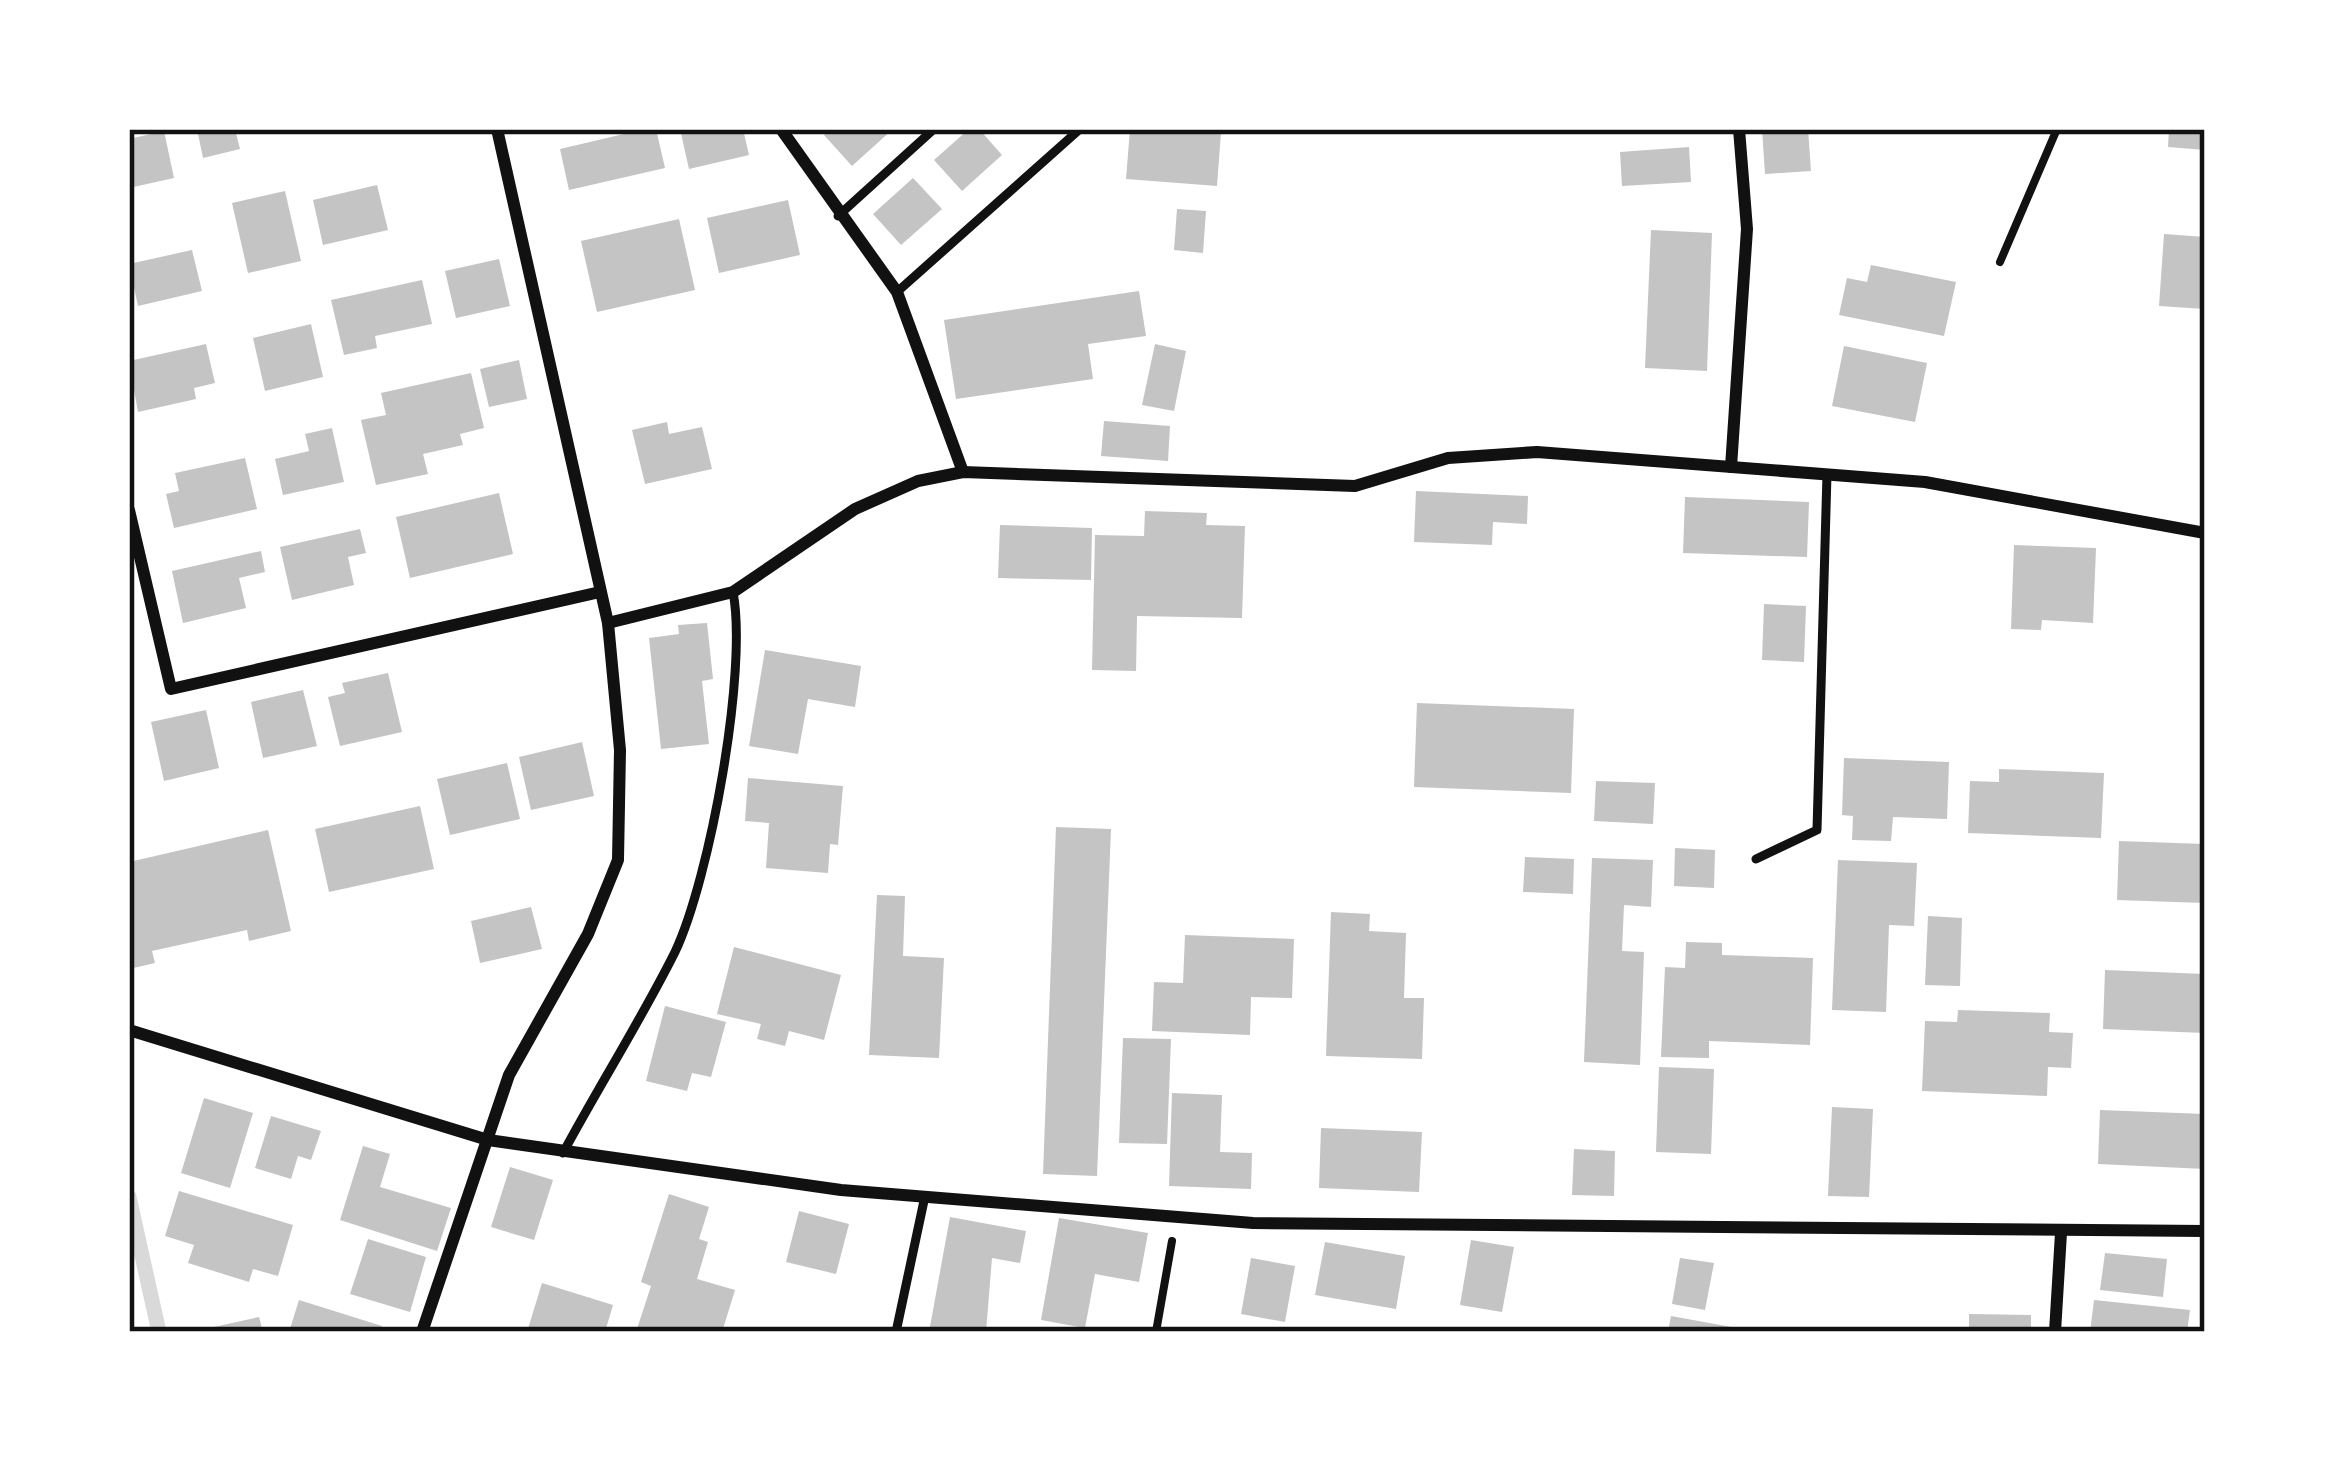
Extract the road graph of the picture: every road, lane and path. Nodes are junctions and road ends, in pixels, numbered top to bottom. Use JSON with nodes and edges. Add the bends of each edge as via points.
{"nodes":[{"id":1,"x":497,"y":129,"type":"edge"},
{"id":2,"x":781,"y":129,"type":"edge"},
{"id":3,"x":934,"y":129,"type":"edge"},
{"id":4,"x":1080,"y":129,"type":"edge"},
{"id":5,"x":1739,"y":129,"type":"edge"},
{"id":6,"x":2057,"y":129,"type":"edge"},
{"id":7,"x":838,"y":216,"type":"junction"},
{"id":8,"x":2000,"y":262,"type":"dead end"},
{"id":9,"x":897,"y":292,"type":"junction"},
{"id":10,"x":1731,"y":467,"type":"junction"},
{"id":11,"x":963,"y":472,"type":"junction"},
{"id":12,"x":1827,"y":474,"type":"junction"},
{"id":13,"x":129,"y":510,"type":"edge"},
{"id":14,"x":2205,"y":533,"type":"edge"},
{"id":15,"x":600,"y":592,"type":"junction"},
{"id":16,"x":733,"y":592,"type":"junction"},
{"id":17,"x":608,"y":623,"type":"junction"},
{"id":18,"x":1756,"y":859,"type":"dead end"},
{"id":19,"x":129,"y":1030,"type":"edge"},
{"id":20,"x":488,"y":1140,"type":"junction"},
{"id":21,"x":563,"y":1153,"type":"junction"},
{"id":22,"x":925,"y":1196,"type":"junction"},
{"id":23,"x":1176,"y":1216,"type":"junction"},
{"id":24,"x":2205,"y":1231,"type":"edge"},
{"id":25,"x":2061,"y":1233,"type":"junction"},
{"id":26,"x":422,"y":1332,"type":"edge"},
{"id":27,"x":896,"y":1332,"type":"edge"},
{"id":28,"x":1156,"y":1332,"type":"edge"},
{"id":29,"x":2055,"y":1332,"type":"edge"}],
"edges":[{"from":1,"to":15,"type":"street"},
{"from":2,"to":7,"type":"street"},
{"from":3,"to":7,"type":"lane"},
{"from":4,"to":9,"type":"lane"},
{"from":5,"to":10,"type":"street","via":[[1747,229]]},
{"from":6,"to":8,"type":"path"},
{"from":7,"to":9,"type":"street"},
{"from":9,"to":11,"type":"street"},
{"from":10,"to":11,"type":"street","via":[[1537,452],[1448,458],[1355,486]]},
{"from":10,"to":12,"type":"street"},
{"from":11,"to":16,"type":"street","via":[[918,481],[855,509]]},
{"from":12,"to":14,"type":"street","via":[[1925,482]]},
{"from":12,"to":18,"type":"lane","via":[[1817,830]]},
{"from":13,"to":15,"type":"street","via":[[171,689]]},
{"from":15,"to":17,"type":"street"},
{"from":16,"to":17,"type":"street"},
{"from":16,"to":21,"type":"lane","via":[[741,632],[715,818],[676,948]]},
{"from":17,"to":20,"type":"street","via":[[620,750],[618,860],[588,934],[509,1075]]},
{"from":19,"to":20,"type":"street"},
{"from":20,"to":21,"type":"street"},
{"from":20,"to":26,"type":"street"},
{"from":21,"to":22,"type":"street"},
{"from":22,"to":23,"type":"street"},
{"from":22,"to":27,"type":"lane"},
{"from":23,"to":25,"type":"street"},
{"from":23,"to":28,"type":"path"},
{"from":24,"to":25,"type":"street"},
{"from":25,"to":29,"type":"street"}]}
